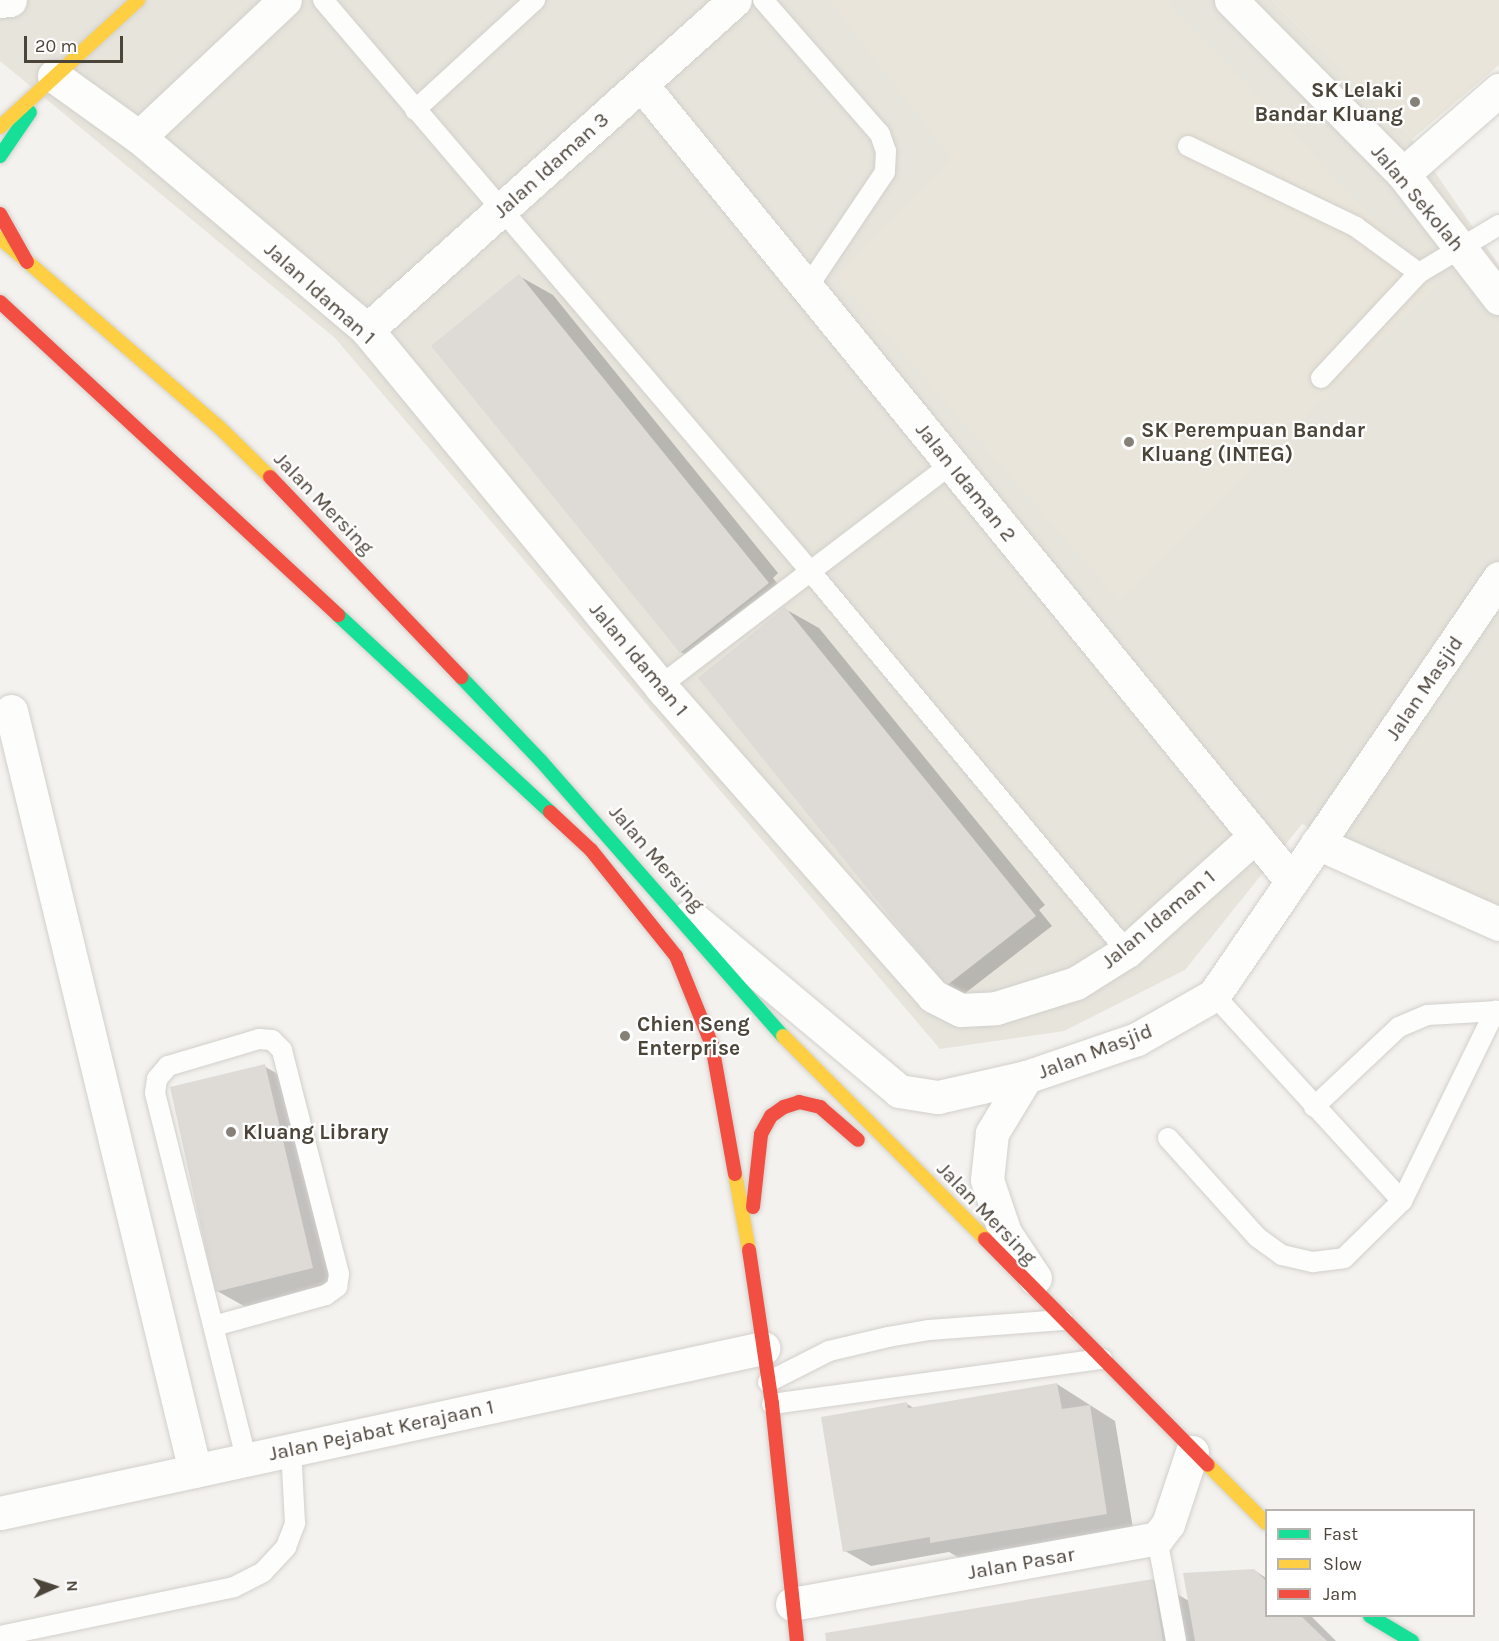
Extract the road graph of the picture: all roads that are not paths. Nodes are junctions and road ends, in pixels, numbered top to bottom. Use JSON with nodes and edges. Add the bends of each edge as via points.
{"nodes":[{"id":1,"x":10,"y":0,"type":"edge"},
{"id":2,"x":138,"y":0,"type":"edge"},
{"id":3,"x":285,"y":0,"type":"edge"},
{"id":4,"x":323,"y":0,"type":"edge"},
{"id":5,"x":535,"y":0,"type":"edge"},
{"id":6,"x":735,"y":0,"type":"edge"},
{"id":7,"x":763,"y":0,"type":"edge"},
{"id":8,"x":1231,"y":0,"type":"edge"},
{"id":9,"x":0,"y":1,"type":"edge"},
{"id":10,"x":54,"y":76,"type":"junction"},
{"id":11,"x":641,"y":84,"type":"junction"},
{"id":12,"x":1499,"y":90,"type":"edge"},
{"id":13,"x":415,"y":110,"type":"junction"},
{"id":14,"x":0,"y":127,"type":"edge"},
{"id":15,"x":139,"y":137,"type":"junction"},
{"id":16,"x":1188,"y":146,"type":"dead end"},
{"id":17,"x":0,"y":156,"type":"edge"},
{"id":18,"x":1403,"y":174,"type":"junction"},
{"id":19,"x":502,"y":209,"type":"junction"},
{"id":20,"x":0,"y":214,"type":"edge"},
{"id":21,"x":1499,"y":225,"type":"edge"},
{"id":22,"x":0,"y":238,"type":"edge"},
{"id":23,"x":1460,"y":246,"type":"junction"},
{"id":24,"x":29,"y":267,"type":"junction"},
{"id":25,"x":1419,"y":273,"type":"junction"},
{"id":26,"x":807,"y":288,"type":"junction"},
{"id":27,"x":1499,"y":298,"type":"edge"},
{"id":28,"x":0,"y":302,"type":"edge"},
{"id":29,"x":367,"y":330,"type":"junction"},
{"id":30,"x":1320,"y":378,"type":"dead end"},
{"id":31,"x":951,"y":464,"type":"junction"},
{"id":32,"x":811,"y":572,"type":"junction"},
{"id":33,"x":1499,"y":578,"type":"edge"},
{"id":34,"x":660,"y":686,"type":"junction"},
{"id":35,"x":11,"y":711,"type":"dead end"},
{"id":36,"x":1255,"y":836,"type":"junction"},
{"id":37,"x":1317,"y":843,"type":"junction"},
{"id":38,"x":1291,"y":880,"type":"junction"},
{"id":39,"x":650,"y":881,"type":"junction"},
{"id":40,"x":1499,"y":924,"type":"edge"},
{"id":41,"x":1127,"y":951,"type":"junction"},
{"id":42,"x":1214,"y":995,"type":"junction"},
{"id":43,"x":1497,"y":1011,"type":"edge"},
{"id":44,"x":1026,"y":1077,"type":"junction"},
{"id":45,"x":1314,"y":1107,"type":"junction"},
{"id":46,"x":1168,"y":1138,"type":"dead end"},
{"id":47,"x":871,"y":1153,"type":"dead end"},
{"id":48,"x":1402,"y":1202,"type":"junction"},
{"id":49,"x":749,"y":1251,"type":"junction"},
{"id":50,"x":989,"y":1266,"type":"dead end"},
{"id":51,"x":1026,"y":1283,"type":"junction"},
{"id":52,"x":1064,"y":1320,"type":"junction"},
{"id":53,"x":214,"y":1326,"type":"junction"},
{"id":54,"x":763,"y":1348,"type":"junction"},
{"id":55,"x":1102,"y":1359,"type":"junction"},
{"id":56,"x":768,"y":1382,"type":"junction"},
{"id":57,"x":772,"y":1404,"type":"junction"},
{"id":58,"x":291,"y":1450,"type":"junction"},
{"id":59,"x":1192,"y":1452,"type":"junction"},
{"id":60,"x":246,"y":1459,"type":"junction"},
{"id":61,"x":195,"y":1471,"type":"junction"},
{"id":62,"x":0,"y":1513,"type":"edge"},
{"id":63,"x":1265,"y":1522,"type":"edge"},
{"id":64,"x":1157,"y":1538,"type":"junction"},
{"id":65,"x":792,"y":1604,"type":"junction"},
{"id":66,"x":1362,"y":1617,"type":"edge"},
{"id":67,"x":1372,"y":1617,"type":"edge"},
{"id":68,"x":0,"y":1636,"type":"edge"},
{"id":69,"x":797,"y":1641,"type":"edge"},
{"id":70,"x":1176,"y":1641,"type":"edge"},
{"id":71,"x":1388,"y":1641,"type":"edge"},
{"id":72,"x":1412,"y":1641,"type":"edge"}],
"edges":[{"from":1,"to":9,"type":"street"},
{"from":2,"to":10,"type":"main road"},
{"from":3,"to":15,"type":"street"},
{"from":4,"to":13,"type":"lane"},
{"from":5,"to":13,"type":"lane"},
{"from":6,"to":11,"type":"street","name":"Jalan Idaman 3"},
{"from":7,"to":26,"type":"lane","via":[[880,134],[886,151],[885,172]]},
{"from":8,"to":18,"type":"street","name":"Jalan Sekolah"},
{"from":10,"to":14,"type":"main road"},
{"from":10,"to":15,"type":"street","name":"Jalan Idaman 1"},
{"from":10,"to":17,"type":"main road"},
{"from":11,"to":19,"type":"street","name":"Jalan Idaman 3"},
{"from":11,"to":26,"type":"street","name":"Jalan Idaman 2"},
{"from":12,"to":18,"type":"street"},
{"from":13,"to":19,"type":"lane"},
{"from":15,"to":29,"type":"street","name":"Jalan Idaman 1"},
{"from":16,"to":25,"type":"lane","via":[[1356,227]]},
{"from":18,"to":23,"type":"street","name":"Jalan Sekolah"},
{"from":19,"to":29,"type":"street","name":"Jalan Idaman 3"},
{"from":19,"to":32,"type":"lane"},
{"from":20,"to":24,"type":"main road"},
{"from":21,"to":23,"type":"lane"},
{"from":22,"to":24,"type":"main road","name":"Jalan Mersing"},
{"from":23,"to":25,"type":"lane"},
{"from":23,"to":27,"type":"street","name":"Jalan Sekolah"},
{"from":24,"to":39,"type":"main road","name":"Jalan Mersing","via":[[218,426],[298,504]]},
{"from":25,"to":30,"type":"lane"},
{"from":26,"to":31,"type":"street","name":"Jalan Idaman 2"},
{"from":28,"to":49,"type":"main road","via":[[591,850],[676,956],[712,1045]]},
{"from":29,"to":34,"type":"street","name":"Jalan Idaman 1"},
{"from":31,"to":32,"type":"lane"},
{"from":31,"to":36,"type":"street","name":"Jalan Idaman 2"},
{"from":32,"to":34,"type":"lane"},
{"from":32,"to":41,"type":"lane"},
{"from":33,"to":37,"type":"street","name":"Jalan Masjid"},
{"from":34,"to":41,"type":"street","name":"Jalan Idaman 1","via":[[933,996],[961,1010],[996,1008],[1076,983]]},
{"from":35,"to":61,"type":"street"},
{"from":36,"to":38,"type":"street","name":"Jalan Idaman 2"},
{"from":36,"to":41,"type":"street","name":"Jalan Idaman 1"},
{"from":37,"to":38,"type":"street","name":"Jalan Masjid"},
{"from":37,"to":40,"type":"street"},
{"from":38,"to":42,"type":"street","name":"Jalan Masjid"},
{"from":39,"to":44,"type":"street","name":"Jalan Masjid","via":[[899,1091],[938,1097]]},
{"from":39,"to":51,"type":"main road","name":"Jalan Mersing","via":[[769,1021]]},
{"from":42,"to":44,"type":"street","name":"Jalan Masjid","via":[[1137,1039]]},
{"from":42,"to":45,"type":"lane"},
{"from":43,"to":45,"type":"lane","via":[[1426,1016],[1399,1027]]},
{"from":43,"to":48,"type":"lane"},
{"from":44,"to":52,"type":"street","via":[[992,1133],[987,1180],[1005,1233]]},
{"from":45,"to":48,"type":"lane"},
{"from":46,"to":48,"type":"lane","via":[[1257,1237],[1282,1255],[1313,1262],[1344,1258]]},
{"from":47,"to":49,"type":"main road","via":[[820,1107],[799,1102],[771,1116],[761,1134]]},
{"from":49,"to":54,"type":"main road"},
{"from":50,"to":51,"type":"main road"},
{"from":51,"to":52,"type":"main road","name":"Jalan Mersing"},
{"from":52,"to":55,"type":"main road","name":"Jalan Mersing"},
{"from":52,"to":56,"type":"lane","via":[[929,1330],[888,1337],[829,1351]]},
{"from":53,"to":53,"type":"lane","via":[[156,1086],[168,1066],[259,1039],[272,1040],[282,1050],[339,1274],[337,1287],[326,1295]]},
{"from":53,"to":60,"type":"lane"},
{"from":54,"to":56,"type":"main road"},
{"from":54,"to":58,"type":"street","name":"Jalan Pejabat Kerajaan 1"},
{"from":55,"to":57,"type":"lane"},
{"from":55,"to":59,"type":"main road","name":"Jalan Mersing"},
{"from":56,"to":57,"type":"main road"},
{"from":57,"to":65,"type":"main road"},
{"from":58,"to":60,"type":"street","name":"Jalan Pejabat Kerajaan 1"},
{"from":58,"to":68,"type":"lane","via":[[295,1523],[285,1547],[263,1572],[234,1587]]},
{"from":59,"to":63,"type":"main road","name":"Jalan Mersing"},
{"from":59,"to":64,"type":"street","via":[[1168,1524]]},
{"from":60,"to":61,"type":"street","name":"Jalan Pejabat Kerajaan 1"},
{"from":61,"to":62,"type":"street","name":"Jalan Pejabat Kerajaan 1"},
{"from":64,"to":65,"type":"street","name":"Jalan Pasar"},
{"from":64,"to":70,"type":"lane"},
{"from":65,"to":69,"type":"main road"},
{"from":66,"to":71,"type":"main road"},
{"from":67,"to":72,"type":"main road"}]}
